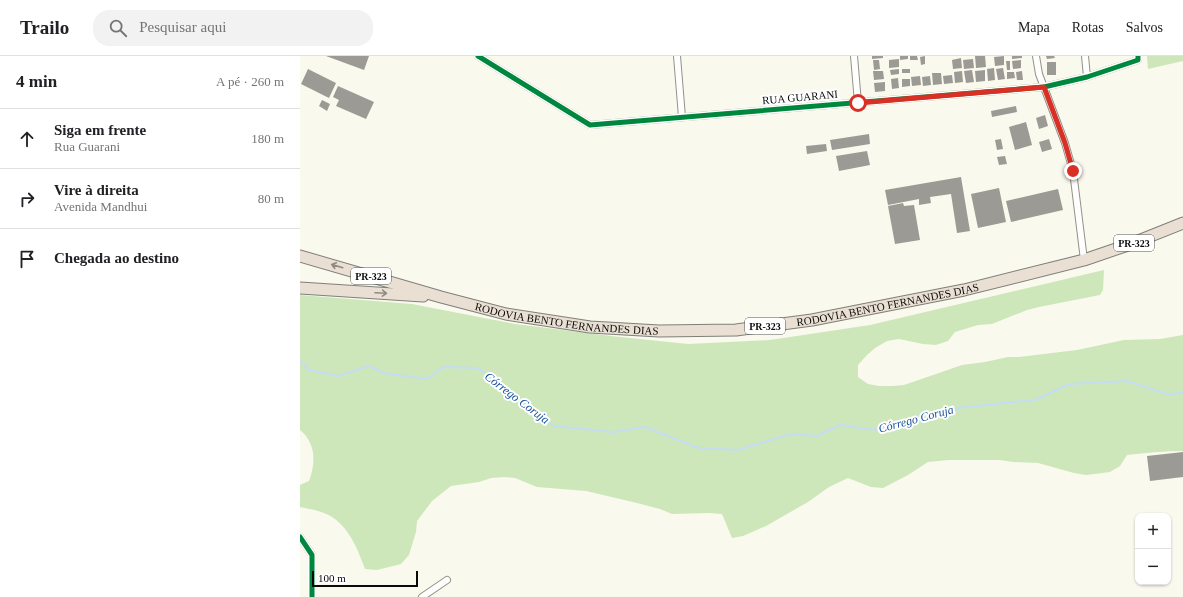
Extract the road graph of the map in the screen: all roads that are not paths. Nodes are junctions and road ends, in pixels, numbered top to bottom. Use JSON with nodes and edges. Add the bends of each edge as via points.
{"nodes":[{"id":1,"x":478,"y":56,"type":"edge"},
{"id":2,"x":677,"y":56,"type":"edge"},
{"id":3,"x":854,"y":56,"type":"edge"},
{"id":4,"x":1036,"y":56,"type":"edge"},
{"id":5,"x":1085,"y":56,"type":"edge"},
{"id":6,"x":1138,"y":58,"type":"edge"},
{"id":7,"x":1087,"y":76,"type":"junction"},
{"id":8,"x":1044,"y":87,"type":"junction"},
{"id":9,"x":858,"y":103,"type":"junction"},
{"id":10,"x":682,"y":117,"type":"junction"},
{"id":11,"x":1183,"y":223,"type":"edge"},
{"id":12,"x":300,"y":256,"type":"edge"},
{"id":13,"x":1084,"y":260,"type":"junction"},
{"id":14,"x":300,"y":288,"type":"edge"},
{"id":15,"x":441,"y":297,"type":"junction"},
{"id":16,"x":300,"y":537,"type":"edge"},
{"id":17,"x":447,"y":580,"type":"dead end"},
{"id":18,"x":312,"y":597,"type":"edge"},
{"id":19,"x":422,"y":597,"type":"edge"}],
"edges":[{"from":1,"to":10,"type":"street","name":"RUA GUARANI","via":[[590,125]]},
{"from":2,"to":10,"type":"street"},
{"from":3,"to":9,"type":"street"},
{"from":4,"to":8,"type":"street"},
{"from":5,"to":7,"type":"street"},
{"from":6,"to":7,"type":"street","name":"RUA GUARANI"},
{"from":7,"to":8,"type":"street","name":"RUA GUARANI"},
{"from":8,"to":9,"type":"street","name":"RUA GUARANI"},
{"from":8,"to":13,"type":"street","via":[[1073,171]]},
{"from":9,"to":10,"type":"street","name":"RUA GUARANI"},
{"from":11,"to":13,"type":"highway","name":"RODOVIA BENTO FERNANDES DIAS","number":"PR-323"},
{"from":15,"to":12,"type":"highway","name":"RODOVIA BENTO FERNANDES DIAS","number":"PR-323","one_way":true},
{"from":13,"to":15,"type":"highway","name":"RODOVIA BENTO FERNANDES DIAS","number":"PR-323","via":[[964,290],[812,320],[736,330],[660,331],[590,327],[506,314]]},
{"from":14,"to":15,"type":"highway","name":"RODOVIA BENTO FERNANDES DIAS","number":"PR-323","one_way":true},
{"from":16,"to":18,"type":"street","via":[[312,555]]},
{"from":17,"to":19,"type":"street"}]}
